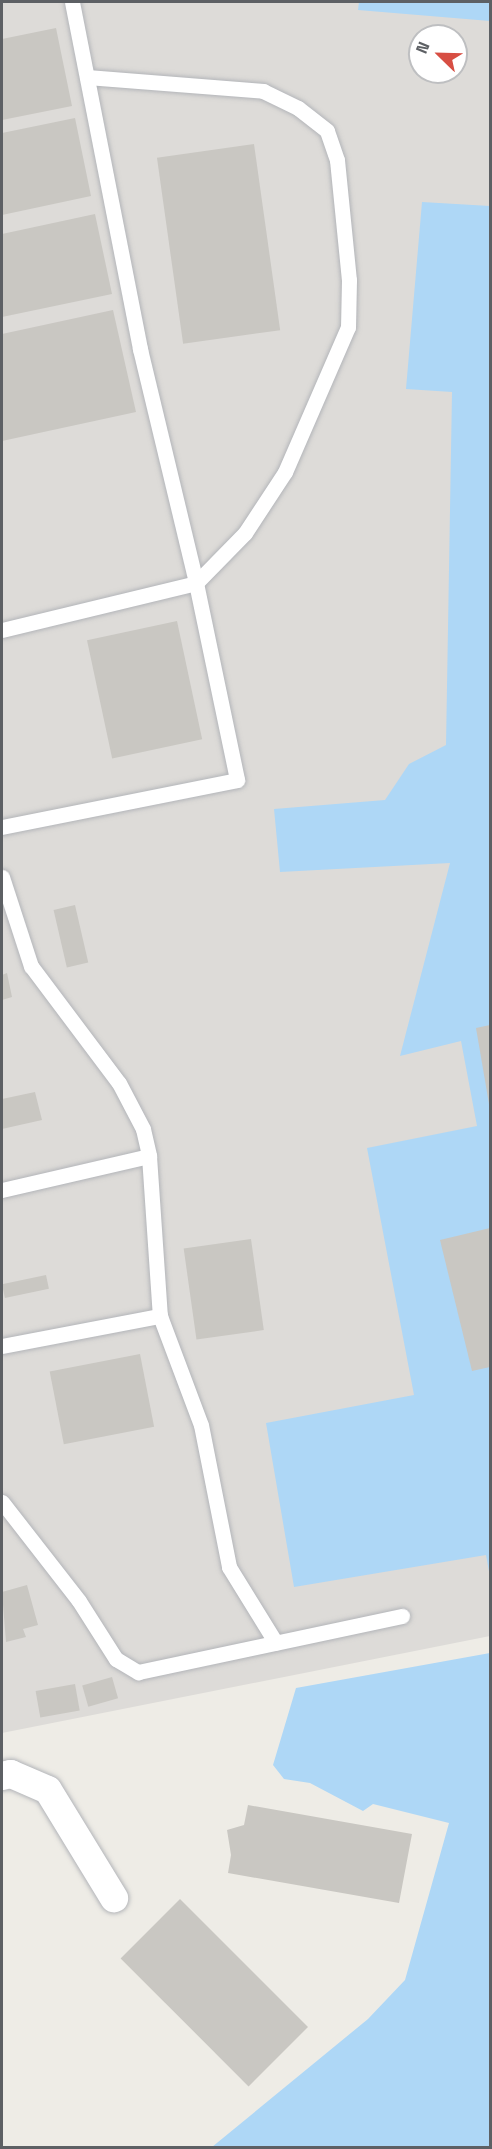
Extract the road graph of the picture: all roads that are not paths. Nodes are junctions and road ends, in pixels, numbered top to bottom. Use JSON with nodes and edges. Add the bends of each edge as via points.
{"nodes":[{"id":1,"x":72,"y":2,"type":"edge"},
{"id":2,"x":87,"y":77,"type":"junction"},
{"id":3,"x":196,"y":582,"type":"junction"},
{"id":4,"x":2,"y":630,"type":"edge"},
{"id":5,"x":2,"y":827,"type":"edge"},
{"id":6,"x":2,"y":877,"type":"edge"},
{"id":7,"x":149,"y":1156,"type":"junction"},
{"id":8,"x":2,"y":1190,"type":"edge"},
{"id":9,"x":160,"y":1316,"type":"junction"},
{"id":10,"x":2,"y":1346,"type":"edge"},
{"id":11,"x":2,"y":1502,"type":"edge"},
{"id":12,"x":402,"y":1616,"type":"dead end"},
{"id":13,"x":276,"y":1642,"type":"junction"},
{"id":14,"x":2,"y":1776,"type":"edge"},
{"id":15,"x":114,"y":1898,"type":"dead end"}],
"edges":[{"from":1,"to":2,"type":"lane"},
{"from":2,"to":3,"type":"lane","via":[[140,349]]},
{"from":2,"to":3,"type":"lane","via":[[263,91],[298,108],[327,131],[337,160],[349,280],[348,327],[285,472],[245,533]]},
{"from":3,"to":4,"type":"lane"},
{"from":3,"to":5,"type":"lane","via":[[237,780]]},
{"from":6,"to":7,"type":"lane","via":[[31,966],[118,1083],[143,1129]]},
{"from":7,"to":8,"type":"lane"},
{"from":7,"to":9,"type":"lane"},
{"from":9,"to":10,"type":"lane"},
{"from":9,"to":13,"type":"lane","via":[[201,1425],[229,1567]]},
{"from":11,"to":13,"type":"lane","via":[[79,1601],[117,1659],[138,1672]]},
{"from":12,"to":13,"type":"lane"},
{"from":14,"to":15,"type":"street","via":[[11,1774],[48,1790]]}]}
